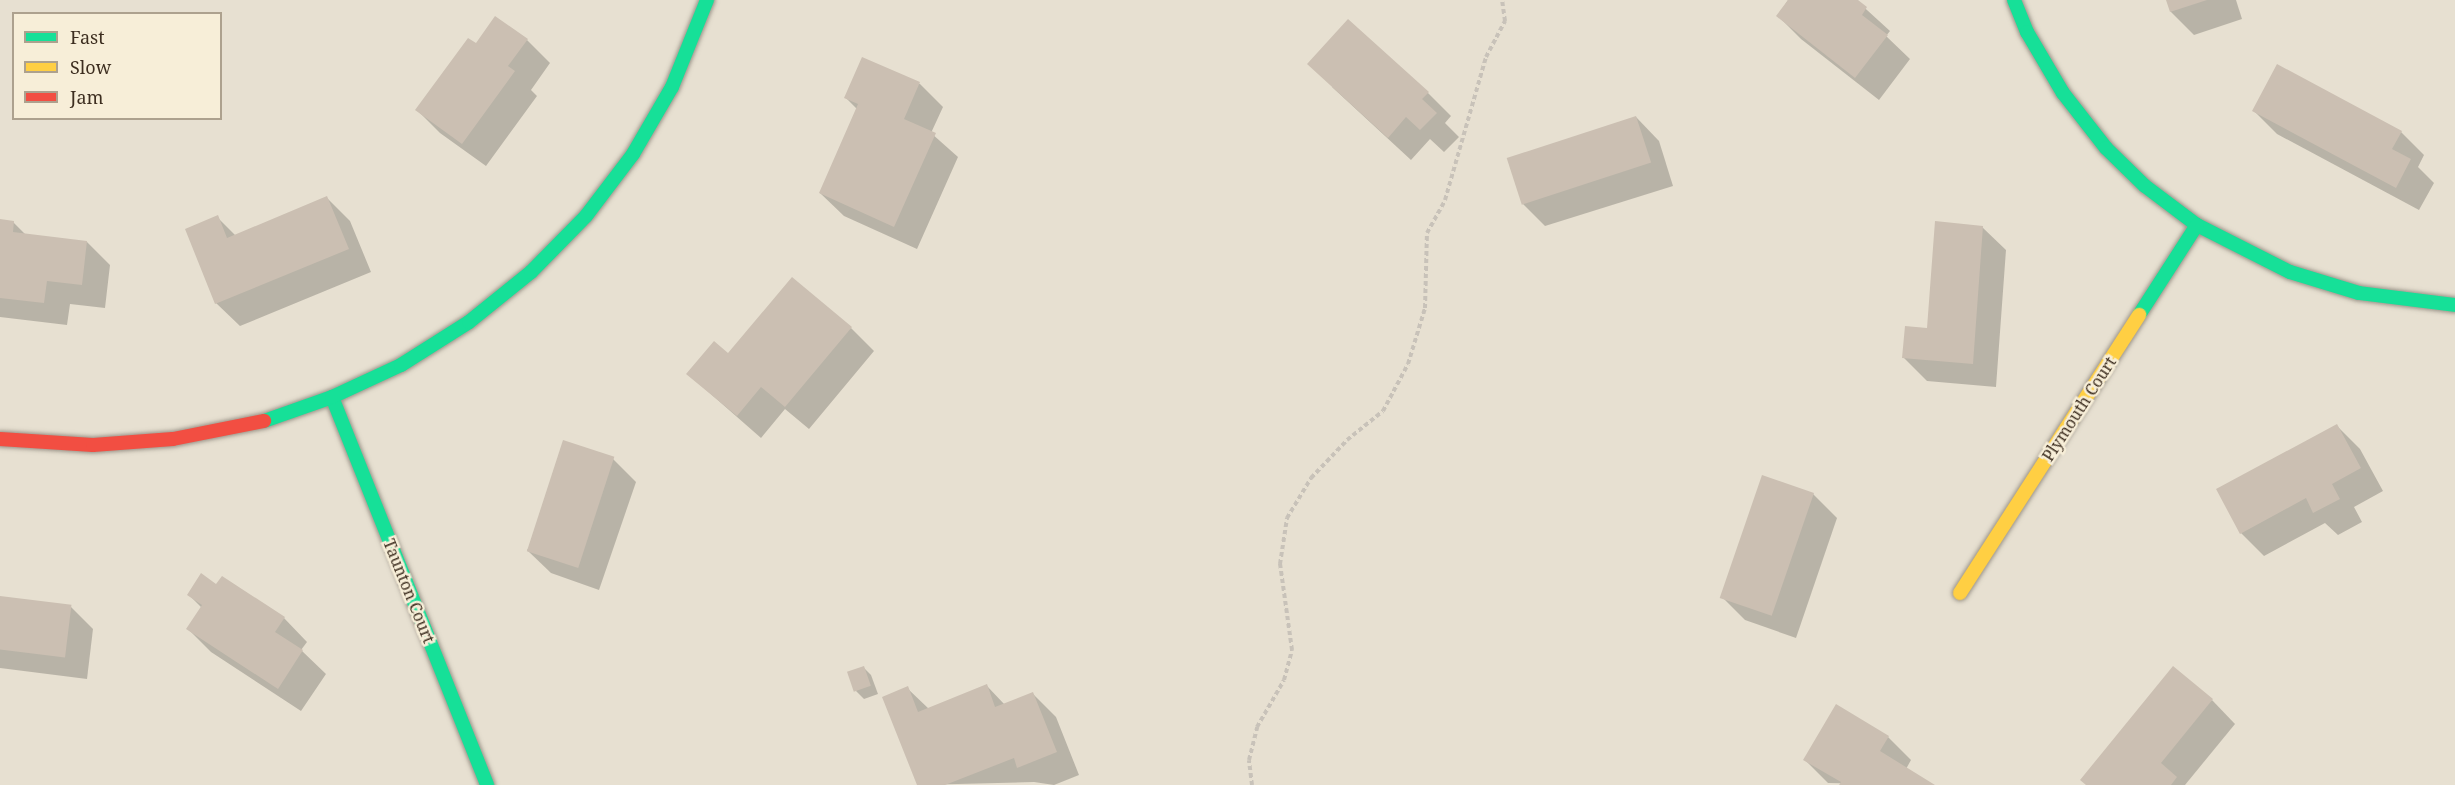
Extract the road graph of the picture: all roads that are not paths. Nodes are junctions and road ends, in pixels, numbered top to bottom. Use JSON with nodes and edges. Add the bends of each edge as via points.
{"nodes":[{"id":1,"x":708,"y":0,"type":"edge"},
{"id":2,"x":2014,"y":0,"type":"edge"},
{"id":3,"x":2197,"y":225,"type":"junction"},
{"id":4,"x":2455,"y":305,"type":"edge"},
{"id":5,"x":332,"y":397,"type":"junction"},
{"id":6,"x":0,"y":439,"type":"edge"},
{"id":7,"x":1960,"y":593,"type":"dead end"},
{"id":8,"x":487,"y":785,"type":"edge"}],
"edges":[{"from":1,"to":5,"type":"street","via":[[672,87],[633,154],[586,216],[531,272],[469,322],[401,365]]},
{"from":2,"to":3,"type":"street","via":[[2027,32],[2063,93],[2106,148],[2145,186]]},
{"from":3,"to":4,"type":"street","via":[[2290,272],[2359,293]]},
{"from":3,"to":7,"type":"street","name":"Plymouth Court"},
{"from":5,"to":6,"type":"street","via":[[263,421],[173,440],[93,445]]},
{"from":5,"to":8,"type":"street","name":"Taunton Court"}]}
